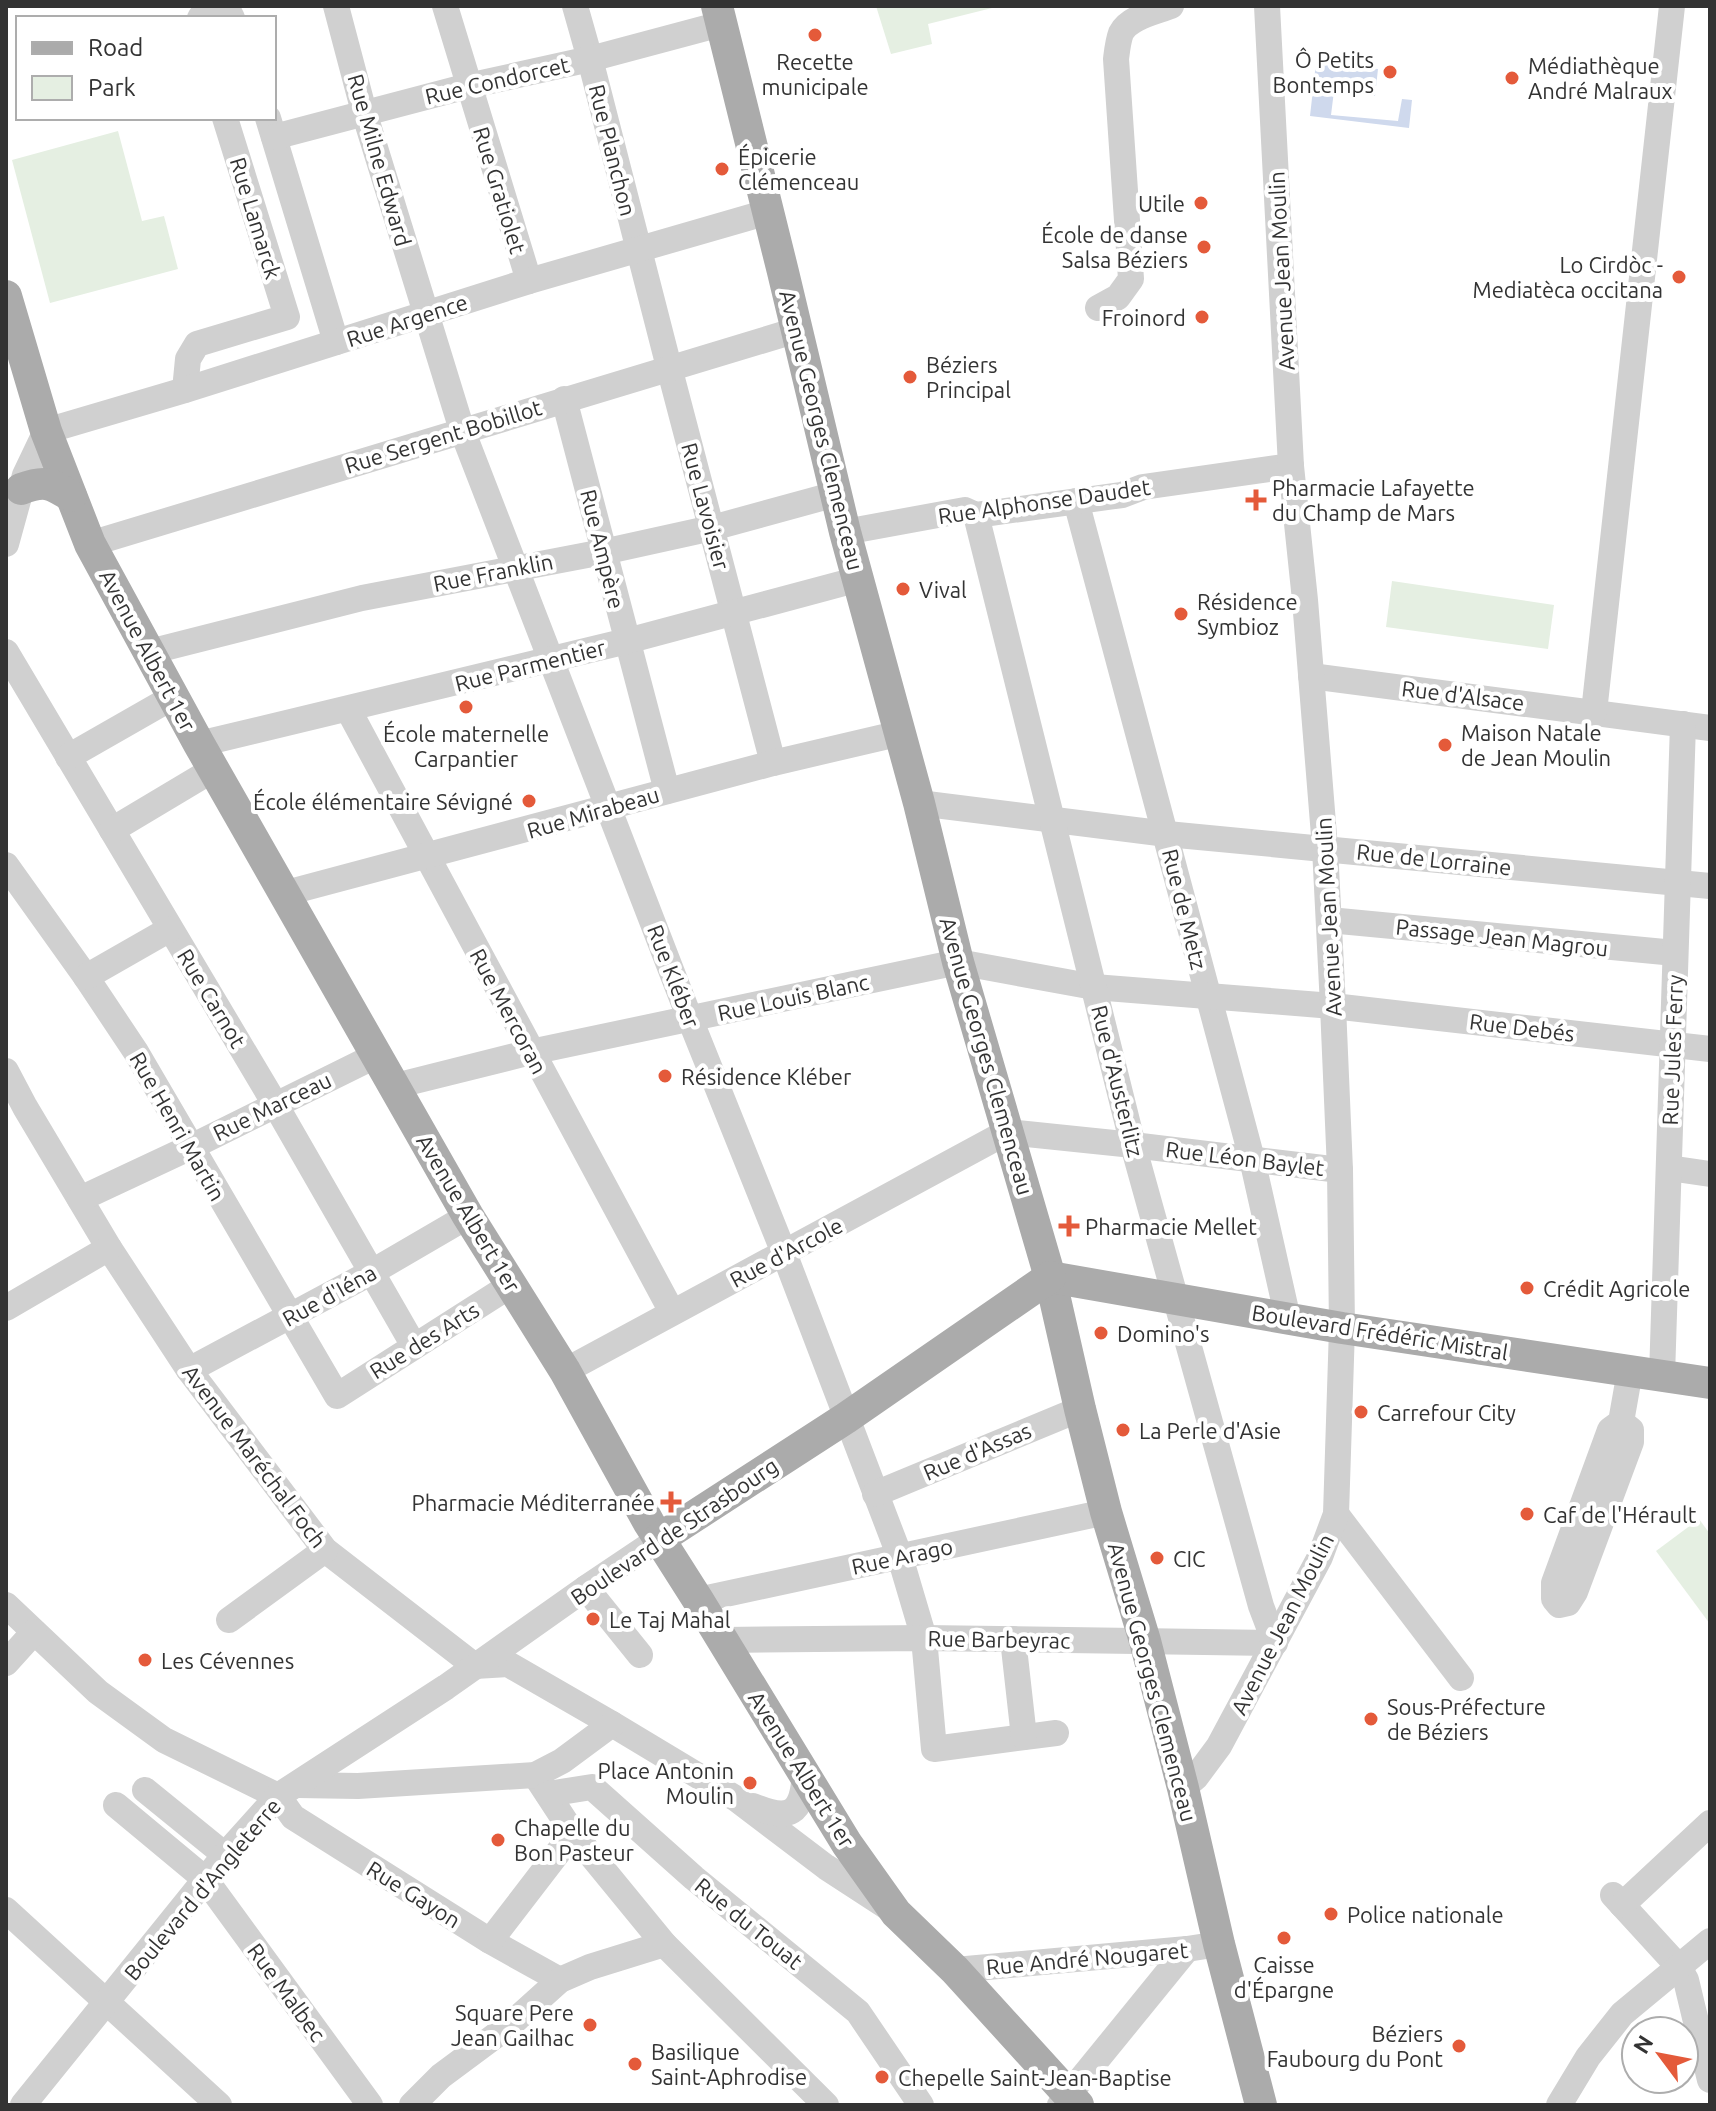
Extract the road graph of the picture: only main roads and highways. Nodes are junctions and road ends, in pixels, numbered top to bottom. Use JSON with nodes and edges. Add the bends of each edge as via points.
{"nodes":[{"id":1,"x":719,"y":15,"type":"edge"},
{"id":2,"x":6,"y":296,"type":"edge"},
{"id":3,"x":21,"y":489,"type":"road end"},
{"id":4,"x":71,"y":496,"type":"junction"},
{"id":5,"x":1050,"y":1277,"type":"junction"},
{"id":6,"x":1710,"y":1383,"type":"edge"},
{"id":7,"x":659,"y":1539,"type":"junction"},
{"id":8,"x":1069,"y":2102,"type":"edge"},
{"id":9,"x":1261,"y":2105,"type":"edge"}],
"edges":[{"from":1,"to":5,"type":"main road","name":"Avenue Georges Clemenceau","via":[[845,532],[958,962]]},
{"from":2,"to":4,"type":"main road","name":"Avenue Albert 1er"},
{"from":3,"to":4,"type":"main road","via":[[51,483]]},
{"from":4,"to":7,"type":"main road","name":"Avenue Albert 1er","via":[[90,544],[173,697]]},
{"from":5,"to":6,"type":"main road","name":"Boulevard Frédéric Mistral","via":[[1342,1328]]},
{"from":5,"to":7,"type":"main road","name":"Boulevard de Strasbourg"},
{"from":5,"to":9,"type":"main road","name":"Avenue Georges Clemenceau"},
{"from":7,"to":8,"type":"main road","name":"Avenue Albert 1er","via":[[847,1844],[896,1913],[955,1970]]}]}
